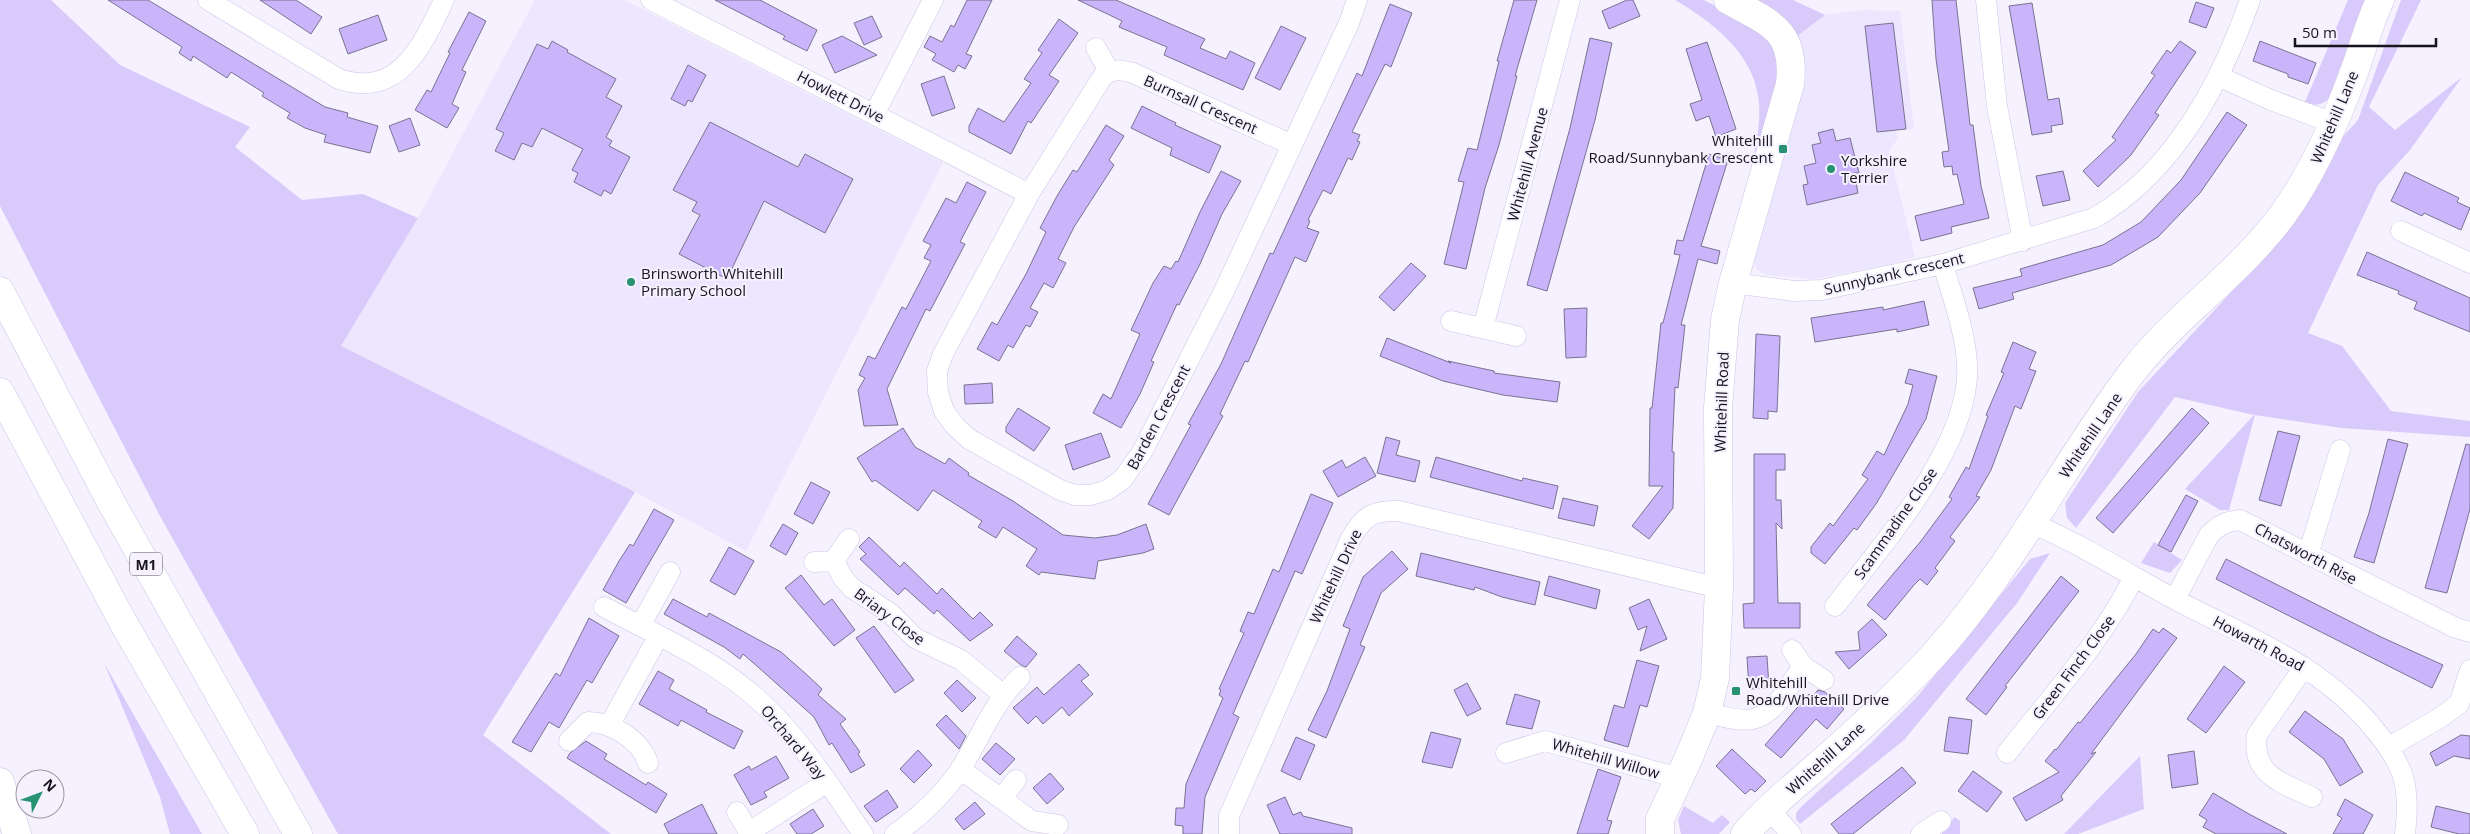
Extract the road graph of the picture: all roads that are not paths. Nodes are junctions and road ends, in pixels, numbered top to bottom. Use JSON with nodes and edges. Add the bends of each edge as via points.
{"nodes":[{"id":1,"x":208,"y":0,"type":"edge"},
{"id":2,"x":444,"y":0,"type":"edge"},
{"id":3,"x":651,"y":0,"type":"edge"},
{"id":4,"x":933,"y":0,"type":"edge"},
{"id":5,"x":1357,"y":0,"type":"edge"},
{"id":6,"x":1570,"y":0,"type":"edge"},
{"id":7,"x":1728,"y":0,"type":"edge"},
{"id":8,"x":1986,"y":0,"type":"edge"},
{"id":9,"x":2250,"y":0,"type":"edge"},
{"id":10,"x":2380,"y":0,"type":"edge"},
{"id":11,"x":1096,"y":48,"type":"dead end"},
{"id":12,"x":1109,"y":71,"type":"junction"},
{"id":13,"x":2218,"y":76,"type":"junction"},
{"id":14,"x":875,"y":113,"type":"junction"},
{"id":15,"x":2333,"y":123,"type":"junction"},
{"id":16,"x":1292,"y":145,"type":"junction"},
{"id":17,"x":1029,"y":194,"type":"junction"},
{"id":18,"x":2401,"y":230,"type":"dead end"},
{"id":19,"x":2023,"y":241,"type":"junction"},
{"id":20,"x":2470,"y":263,"type":"edge"},
{"id":21,"x":1943,"y":264,"type":"junction"},
{"id":22,"x":1733,"y":283,"type":"junction"},
{"id":23,"x":0,"y":292,"type":"edge"},
{"id":24,"x":1451,"y":321,"type":"dead end"},
{"id":25,"x":1483,"y":328,"type":"junction"},
{"id":26,"x":1516,"y":336,"type":"dead end"},
{"id":27,"x":0,"y":392,"type":"edge"},
{"id":28,"x":2340,"y":450,"type":"dead end"},
{"id":29,"x":2031,"y":523,"type":"junction"},
{"id":30,"x":849,"y":538,"type":"dead end"},
{"id":31,"x":2308,"y":555,"type":"junction"},
{"id":32,"x":834,"y":561,"type":"junction"},
{"id":33,"x":814,"y":562,"type":"dead end"},
{"id":34,"x":670,"y":572,"type":"dead end"},
{"id":35,"x":2134,"y":577,"type":"junction"},
{"id":36,"x":1719,"y":588,"type":"junction"},
{"id":37,"x":2175,"y":599,"type":"junction"},
{"id":38,"x":1835,"y":606,"type":"dead end"},
{"id":39,"x":604,"y":607,"type":"dead end"},
{"id":40,"x":640,"y":626,"type":"junction"},
{"id":41,"x":2470,"y":632,"type":"edge"},
{"id":42,"x":658,"y":637,"type":"junction"},
{"id":43,"x":2304,"y":667,"type":"junction"},
{"id":44,"x":2470,"y":670,"type":"edge"},
{"id":45,"x":1020,"y":678,"type":"dead end"},
{"id":46,"x":1824,"y":680,"type":"dead end"},
{"id":47,"x":1003,"y":695,"type":"junction"},
{"id":48,"x":2467,"y":695,"type":"edge"},
{"id":49,"x":1707,"y":714,"type":"junction"},
{"id":50,"x":609,"y":726,"type":"junction"},
{"id":51,"x":569,"y":741,"type":"dead end"},
{"id":52,"x":2389,"y":747,"type":"junction"},
{"id":53,"x":1506,"y":753,"type":"dead end"},
{"id":54,"x":2007,"y":753,"type":"dead end"},
{"id":55,"x":648,"y":763,"type":"dead end"},
{"id":56,"x":960,"y":769,"type":"junction"},
{"id":57,"x":1679,"y":778,"type":"junction"},
{"id":58,"x":1016,"y":780,"type":"dead end"},
{"id":59,"x":0,"y":782,"type":"edge"},
{"id":60,"x":827,"y":782,"type":"junction"},
{"id":61,"x":1002,"y":798,"type":"junction"},
{"id":62,"x":2312,"y":798,"type":"dead end"},
{"id":63,"x":1769,"y":809,"type":"junction"},
{"id":64,"x":736,"y":812,"type":"dead end"},
{"id":65,"x":1941,"y":820,"type":"dead end"},
{"id":66,"x":1058,"y":824,"type":"dead end"},
{"id":67,"x":749,"y":833,"type":"edge"},
{"id":68,"x":17,"y":834,"type":"edge"},
{"id":69,"x":245,"y":834,"type":"edge"},
{"id":70,"x":298,"y":834,"type":"edge"},
{"id":71,"x":863,"y":834,"type":"edge"},
{"id":72,"x":895,"y":834,"type":"edge"},
{"id":73,"x":1228,"y":834,"type":"edge"},
{"id":74,"x":1660,"y":834,"type":"edge"},
{"id":75,"x":1745,"y":834,"type":"edge"},
{"id":76,"x":1791,"y":834,"type":"edge"},
{"id":77,"x":1921,"y":834,"type":"edge"},
{"id":78,"x":2404,"y":834,"type":"edge"}],
"edges":[{"from":1,"to":2,"type":"street","via":[[339,78],[362,83],[387,78],[410,62]]},
{"from":3,"to":14,"type":"street","name":"Howlett Drive"},
{"from":4,"to":14,"type":"street"},
{"from":5,"to":16,"type":"street","name":"Barden Crescent"},
{"from":6,"to":25,"type":"street","name":"Whitehill Avenue"},
{"from":7,"to":22,"type":"main road","name":"Whitehill Road","via":[[1778,31],[1792,54],[1781,120]]},
{"from":8,"to":19,"type":"street","via":[[1997,106]]},
{"from":9,"to":13,"type":"street","name":"Sunnybank Crescent"},
{"from":10,"to":15,"type":"main road","name":"Whitehill Lane"},
{"from":11,"to":12,"type":"street"},
{"from":12,"to":16,"type":"street","name":"Burnsall Crescent","via":[[1133,73]]},
{"from":12,"to":17,"type":"street","via":[[1094,88]]},
{"from":13,"to":15,"type":"street"},
{"from":13,"to":19,"type":"street","name":"Sunnybank Crescent","via":[[2180,139],[2131,192],[2094,218]]},
{"from":14,"to":17,"type":"street","name":"Howlett Drive"},
{"from":15,"to":29,"type":"main road","name":"Whitehill Lane","via":[[2318,158],[2284,214],[2239,265],[2172,327],[2140,363]]},
{"from":16,"to":17,"type":"street","name":"Barden Crescent","via":[[1224,291],[1142,452],[1122,480],[1091,495],[1074,495],[1060,490],[969,439],[944,411],[938,392],[937,372],[943,354]]},
{"from":18,"to":20,"type":"street"},
{"from":19,"to":21,"type":"street","name":"Sunnybank Crescent"},
{"from":21,"to":22,"type":"street","name":"Sunnybank Crescent","via":[[1821,290],[1794,291]]},
{"from":21,"to":38,"type":"street","name":"Scammadine Close","via":[[1965,344],[1967,384],[1963,404],[1947,446],[1930,476],[1904,516]]},
{"from":22,"to":36,"type":"main road","name":"Whitehill Road","via":[[1725,320],[1720,376]]},
{"from":23,"to":70,"type":"main road","number":"M1","via":[[112,504]]},
{"from":24,"to":25,"type":"street"},
{"from":25,"to":26,"type":"street"},
{"from":27,"to":69,"type":"main road","via":[[124,624]]},
{"from":28,"to":31,"type":"street"},
{"from":29,"to":35,"type":"street","name":"Howarth Road"},
{"from":29,"to":63,"type":"main road","name":"Whitehill Lane","via":[[1975,604],[1932,657],[1896,695]]},
{"from":30,"to":32,"type":"street"},
{"from":31,"to":37,"type":"street","name":"Chatsworth Rise","via":[[2251,524],[2230,521],[2210,535]]},
{"from":31,"to":41,"type":"street","name":"Chatsworth Rise"},
{"from":32,"to":33,"type":"street"},
{"from":32,"to":47,"type":"street","name":"Briary Close","via":[[852,588],[890,613],[915,638],[960,660]]},
{"from":34,"to":40,"type":"street"},
{"from":35,"to":37,"type":"street","name":"Howarth Road"},
{"from":35,"to":54,"type":"street","name":"Green Finch Close","via":[[2105,626]]},
{"from":36,"to":49,"type":"main road","name":"Whitehill Road","via":[[1716,669]]},
{"from":36,"to":73,"type":"street","name":"Whitehill Drive","via":[[1399,510],[1373,514],[1361,522],[1351,538],[1229,816]]},
{"from":37,"to":43,"type":"street","name":"Howarth Road"},
{"from":39,"to":40,"type":"street","name":"Orchard Way"},
{"from":40,"to":42,"type":"street","name":"Orchard Way"},
{"from":42,"to":50,"type":"street"},
{"from":42,"to":60,"type":"street","name":"Orchard Way","via":[[710,664],[762,703],[805,750]]},
{"from":43,"to":52,"type":"street","name":"Howarth Road","via":[[2345,697]]},
{"from":43,"to":62,"type":"street","via":[[2257,735],[2256,746],[2257,757],[2272,778]]},
{"from":44,"to":48,"type":"street"},
{"from":45,"to":47,"type":"street"},
{"from":46,"to":49,"type":"street","via":[[1797,658],[1773,707],[1763,715],[1752,719]]},
{"from":47,"to":56,"type":"street"},
{"from":48,"to":52,"type":"street","via":[[2450,712]]},
{"from":49,"to":57,"type":"main road","name":"Whitehill Road"},
{"from":50,"to":51,"type":"street","via":[[588,722]]},
{"from":50,"to":55,"type":"street","via":[[636,743],[645,753]]},
{"from":52,"to":78,"type":"street","name":"Howarth Road","via":[[2405,784]]},
{"from":53,"to":57,"type":"street","name":"Whitehill Willow","via":[[1545,741]]},
{"from":56,"to":61,"type":"street"},
{"from":56,"to":72,"type":"street","via":[[928,809]]},
{"from":57,"to":74,"type":"main road","name":"Whitehill Road","via":[[1660,819]]},
{"from":58,"to":61,"type":"street"},
{"from":59,"to":68,"type":"main road"},
{"from":60,"to":67,"type":"street"},
{"from":60,"to":71,"type":"street","name":"Orchard Way"},
{"from":61,"to":66,"type":"street","via":[[1032,820]]},
{"from":63,"to":75,"type":"main road","name":"Whitehill Lane"},
{"from":63,"to":76,"type":"street"},
{"from":64,"to":67,"type":"street"},
{"from":65,"to":77,"type":"street"}]}
